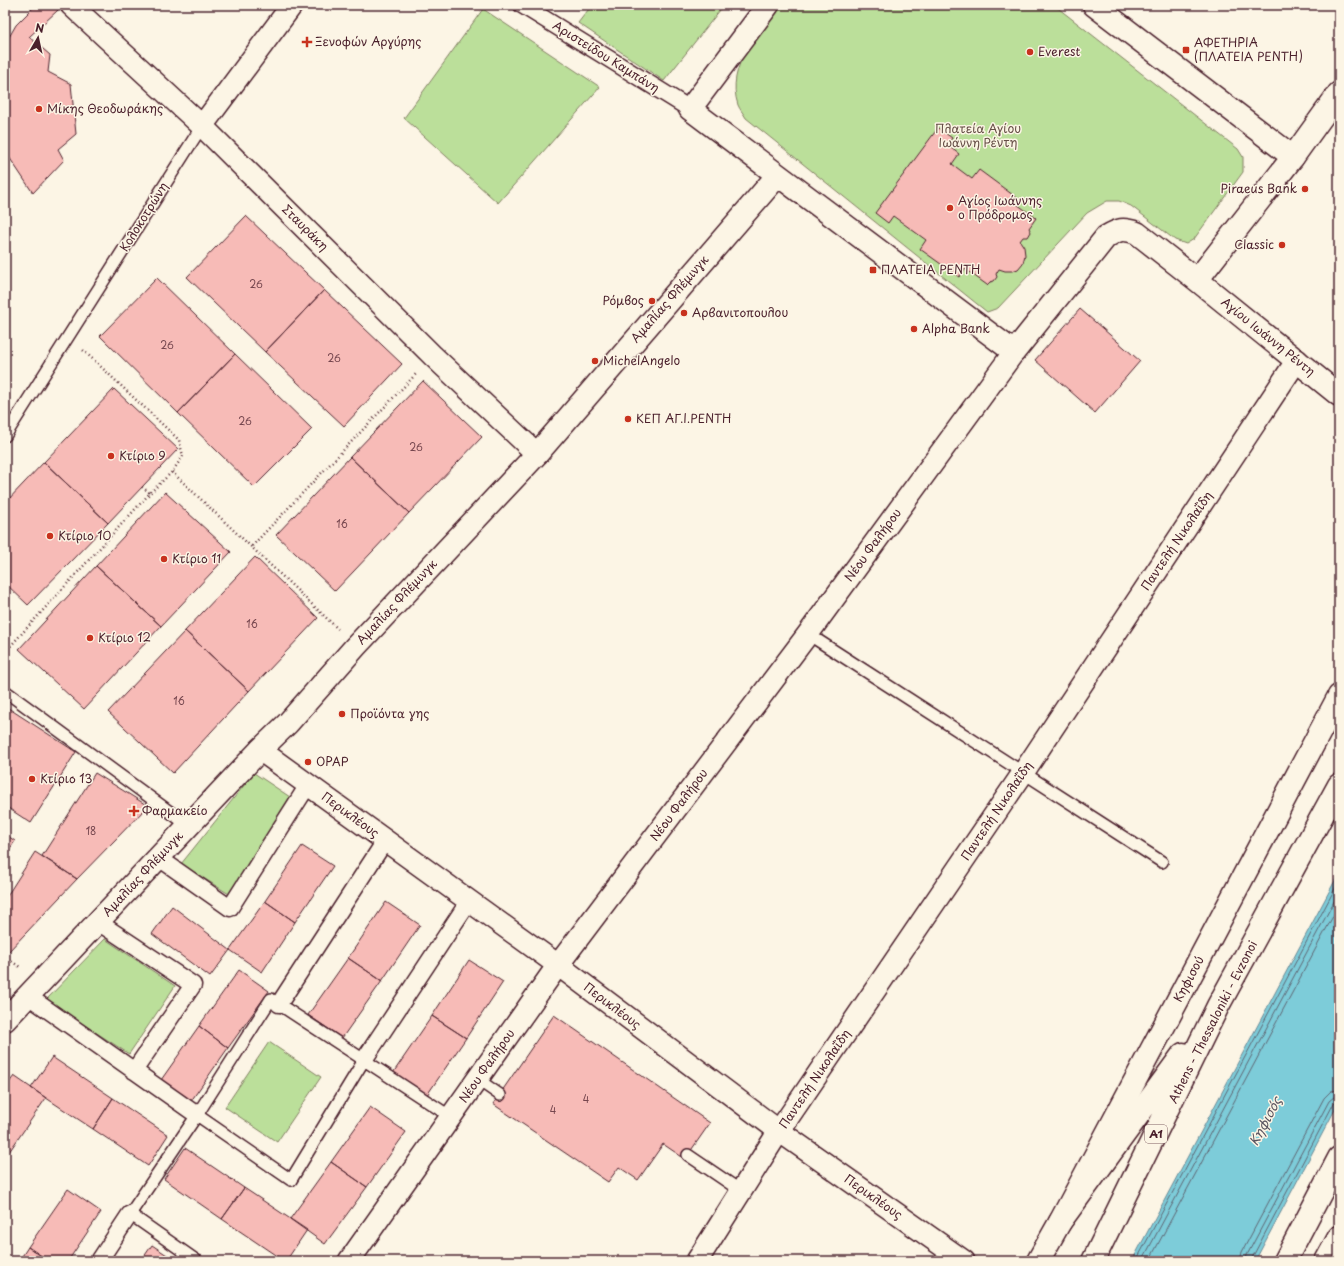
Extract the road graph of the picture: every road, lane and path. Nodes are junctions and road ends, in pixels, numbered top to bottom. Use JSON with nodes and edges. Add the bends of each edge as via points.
{"nodes":[{"id":1,"x":71,"y":5,"type":"edge"},
{"id":2,"x":292,"y":5,"type":"edge"},
{"id":3,"x":522,"y":5,"type":"edge"},
{"id":4,"x":768,"y":5,"type":"edge"},
{"id":5,"x":1094,"y":5,"type":"edge"},
{"id":6,"x":1339,"y":93,"type":"edge"},
{"id":7,"x":690,"y":109,"type":"junction"},
{"id":8,"x":202,"y":126,"type":"junction"},
{"id":9,"x":1293,"y":157,"type":"junction"},
{"id":10,"x":778,"y":175,"type":"junction"},
{"id":11,"x":1197,"y":280,"type":"junction"},
{"id":12,"x":68,"y":336,"type":"junction"},
{"id":13,"x":1014,"y":352,"type":"junction"},
{"id":14,"x":432,"y":356,"type":"junction"},
{"id":15,"x":1297,"y":360,"type":"junction"},
{"id":16,"x":1339,"y":395,"type":"edge"},
{"id":17,"x":5,"y":436,"type":"edge"},
{"id":18,"x":537,"y":454,"type":"junction"},
{"id":19,"x":172,"y":472,"type":"junction"},
{"id":20,"x":142,"y":487,"type":"dead end"},
{"id":21,"x":150,"y":493,"type":"junction"},
{"id":22,"x":252,"y":546,"type":"junction"},
{"id":23,"x":808,"y":634,"type":"junction"},
{"id":24,"x":356,"y":646,"type":"junction"},
{"id":25,"x":5,"y":652,"type":"edge"},
{"id":26,"x":5,"y":691,"type":"edge"},
{"id":27,"x":1339,"y":696,"type":"edge"},
{"id":28,"x":260,"y":750,"type":"junction"},
{"id":29,"x":1023,"y":773,"type":"junction"},
{"id":30,"x":308,"y":785,"type":"junction"},
{"id":31,"x":1339,"y":785,"type":"edge"},
{"id":32,"x":189,"y":826,"type":"junction"},
{"id":33,"x":385,"y":841,"type":"junction"},
{"id":34,"x":159,"y":858,"type":"junction"},
{"id":35,"x":1162,"y":862,"type":"dead end"},
{"id":36,"x":469,"y":901,"type":"junction"},
{"id":37,"x":98,"y":922,"type":"junction"},
{"id":38,"x":558,"y":965,"type":"junction"},
{"id":39,"x":28,"y":996,"type":"junction"},
{"id":40,"x":278,"y":1004,"type":"junction"},
{"id":41,"x":1218,"y":1006,"type":"junction"},
{"id":42,"x":5,"y":1020,"type":"edge"},
{"id":43,"x":364,"y":1060,"type":"junction"},
{"id":44,"x":134,"y":1071,"type":"junction"},
{"id":45,"x":477,"y":1079,"type":"junction"},
{"id":46,"x":500,"y":1095,"type":"dead end"},
{"id":47,"x":197,"y":1115,"type":"junction"},
{"id":48,"x":451,"y":1117,"type":"junction"},
{"id":49,"x":779,"y":1131,"type":"junction"},
{"id":50,"x":688,"y":1155,"type":"dead end"},
{"id":51,"x":1339,"y":1158,"type":"edge"},
{"id":52,"x":741,"y":1191,"type":"junction"},
{"id":53,"x":130,"y":1214,"type":"junction"},
{"id":54,"x":1060,"y":1222,"type":"junction"},
{"id":55,"x":1339,"y":1237,"type":"edge"},
{"id":56,"x":99,"y":1261,"type":"edge"},
{"id":57,"x":196,"y":1261,"type":"edge"},
{"id":58,"x":349,"y":1261,"type":"edge"},
{"id":59,"x":697,"y":1261,"type":"edge"},
{"id":60,"x":964,"y":1261,"type":"edge"},
{"id":61,"x":1038,"y":1261,"type":"edge"},
{"id":62,"x":1093,"y":1261,"type":"edge"},
{"id":63,"x":1285,"y":1261,"type":"edge"},
{"id":64,"x":1326,"y":1261,"type":"edge"}],
"edges":[{"from":1,"to":8,"type":"street","name":"Σταυράκη"},
{"from":2,"to":8,"type":"street","name":"Κολοκοτρώνη"},
{"from":3,"to":7,"type":"street","name":"Αριστείδου Καμπάνη"},
{"from":4,"to":7,"type":"main road"},
{"from":5,"to":9,"type":"main road"},
{"from":6,"to":9,"type":"main road"},
{"from":7,"to":10,"type":"main road"},
{"from":8,"to":12,"type":"lane","name":"Κολοκοτρώνη"},
{"from":8,"to":14,"type":"street","name":"Σταυράκη"},
{"from":9,"to":11,"type":"main road"},
{"from":10,"to":13,"type":"main road"},
{"from":10,"to":18,"type":"main road","name":"Αμαλίας Φλέμινγκ"},
{"from":11,"to":13,"type":"main road","via":[[1137,233],[1126,229],[1116,231],[1106,237]]},
{"from":11,"to":15,"type":"main road","name":"Αγίου Ιωάννη Ρέντη"},
{"from":12,"to":17,"type":"lane","name":"Κολοκοτρώνη"},
{"from":12,"to":19,"type":"path","via":[[179,440],[183,456]]},
{"from":13,"to":23,"type":"street","name":"Νέου Φαλήρου"},
{"from":14,"to":18,"type":"street","name":"Σταυράκη"},
{"from":14,"to":22,"type":"path"},
{"from":15,"to":16,"type":"main road","name":"Αγίου Ιωάννη Ρέντη"},
{"from":15,"to":29,"type":"street","name":"Παντελή Νικολαΐδη"},
{"from":18,"to":24,"type":"main road","name":"Αμαλίας Φλέμινγκ"},
{"from":19,"to":21,"type":"path"},
{"from":19,"to":22,"type":"path"},
{"from":20,"to":21,"type":"path"},
{"from":21,"to":25,"type":"path"},
{"from":22,"to":24,"type":"path"},
{"from":23,"to":29,"type":"lane"},
{"from":23,"to":38,"type":"street","name":"Νέου Φαλήρου"},
{"from":24,"to":28,"type":"main road","name":"Αμαλίας Φλέμινγκ","via":[[288,723]]},
{"from":26,"to":32,"type":"lane"},
{"from":27,"to":54,"type":"main road","name":"Κηφισού"},
{"from":28,"to":30,"type":"street","name":"Περικλέους"},
{"from":28,"to":32,"type":"main road","name":"Αμαλίας Φλέμινγκ"},
{"from":29,"to":35,"type":"lane"},
{"from":29,"to":49,"type":"street","name":"Παντελή Νικολαΐδη"},
{"from":30,"to":33,"type":"street","name":"Περικλέους"},
{"from":30,"to":34,"type":"street","via":[[230,908]]},
{"from":31,"to":41,"type":"main road","name":"Athens - Thessaloniki - Evzonoi","number":"Α1"},
{"from":32,"to":34,"type":"main road","name":"Αμαλίας Φλέμινγκ"},
{"from":33,"to":36,"type":"street","name":"Περικλέους"},
{"from":33,"to":40,"type":"street"},
{"from":34,"to":37,"type":"main road","name":"Αμαλίας Φλέμινγκ"},
{"from":36,"to":38,"type":"street","name":"Περικλέους"},
{"from":36,"to":43,"type":"street"},
{"from":37,"to":39,"type":"main road","name":"Αμαλίας Φλέμινγκ"},
{"from":37,"to":44,"type":"street","via":[[193,985]]},
{"from":38,"to":45,"type":"street","name":"Νέου Φαλήρου"},
{"from":38,"to":49,"type":"street","name":"Περικλέους"},
{"from":39,"to":42,"type":"main road","name":"Αμαλίας Φλέμινγκ"},
{"from":39,"to":44,"type":"street"},
{"from":40,"to":43,"type":"lane"},
{"from":40,"to":47,"type":"lane","via":[[271,999]]},
{"from":41,"to":54,"type":"main road"},
{"from":41,"to":62,"type":"main road","name":"Athens - Thessaloniki - Evzonoi","number":"Α1"},
{"from":43,"to":47,"type":"lane","via":[[290,1180]]},
{"from":43,"to":48,"type":"lane"},
{"from":44,"to":47,"type":"street"},
{"from":45,"to":46,"type":"lane"},
{"from":45,"to":48,"type":"street","name":"Νέου Φαλήρου"},
{"from":47,"to":53,"type":"lane"},
{"from":48,"to":58,"type":"street","name":"Νέου Φαλήρου"},
{"from":49,"to":52,"type":"street","name":"Παντελή Νικολαΐδη"},
{"from":49,"to":60,"type":"street","name":"Περικλέους"},
{"from":50,"to":52,"type":"lane"},
{"from":51,"to":63,"type":"main road"},
{"from":52,"to":59,"type":"street","name":"Παντελή Νικολαΐδη"},
{"from":53,"to":56,"type":"street"},
{"from":53,"to":57,"type":"lane"},
{"from":54,"to":61,"type":"main road","name":"Κηφισού"},
{"from":55,"to":64,"type":"main road"}]}
